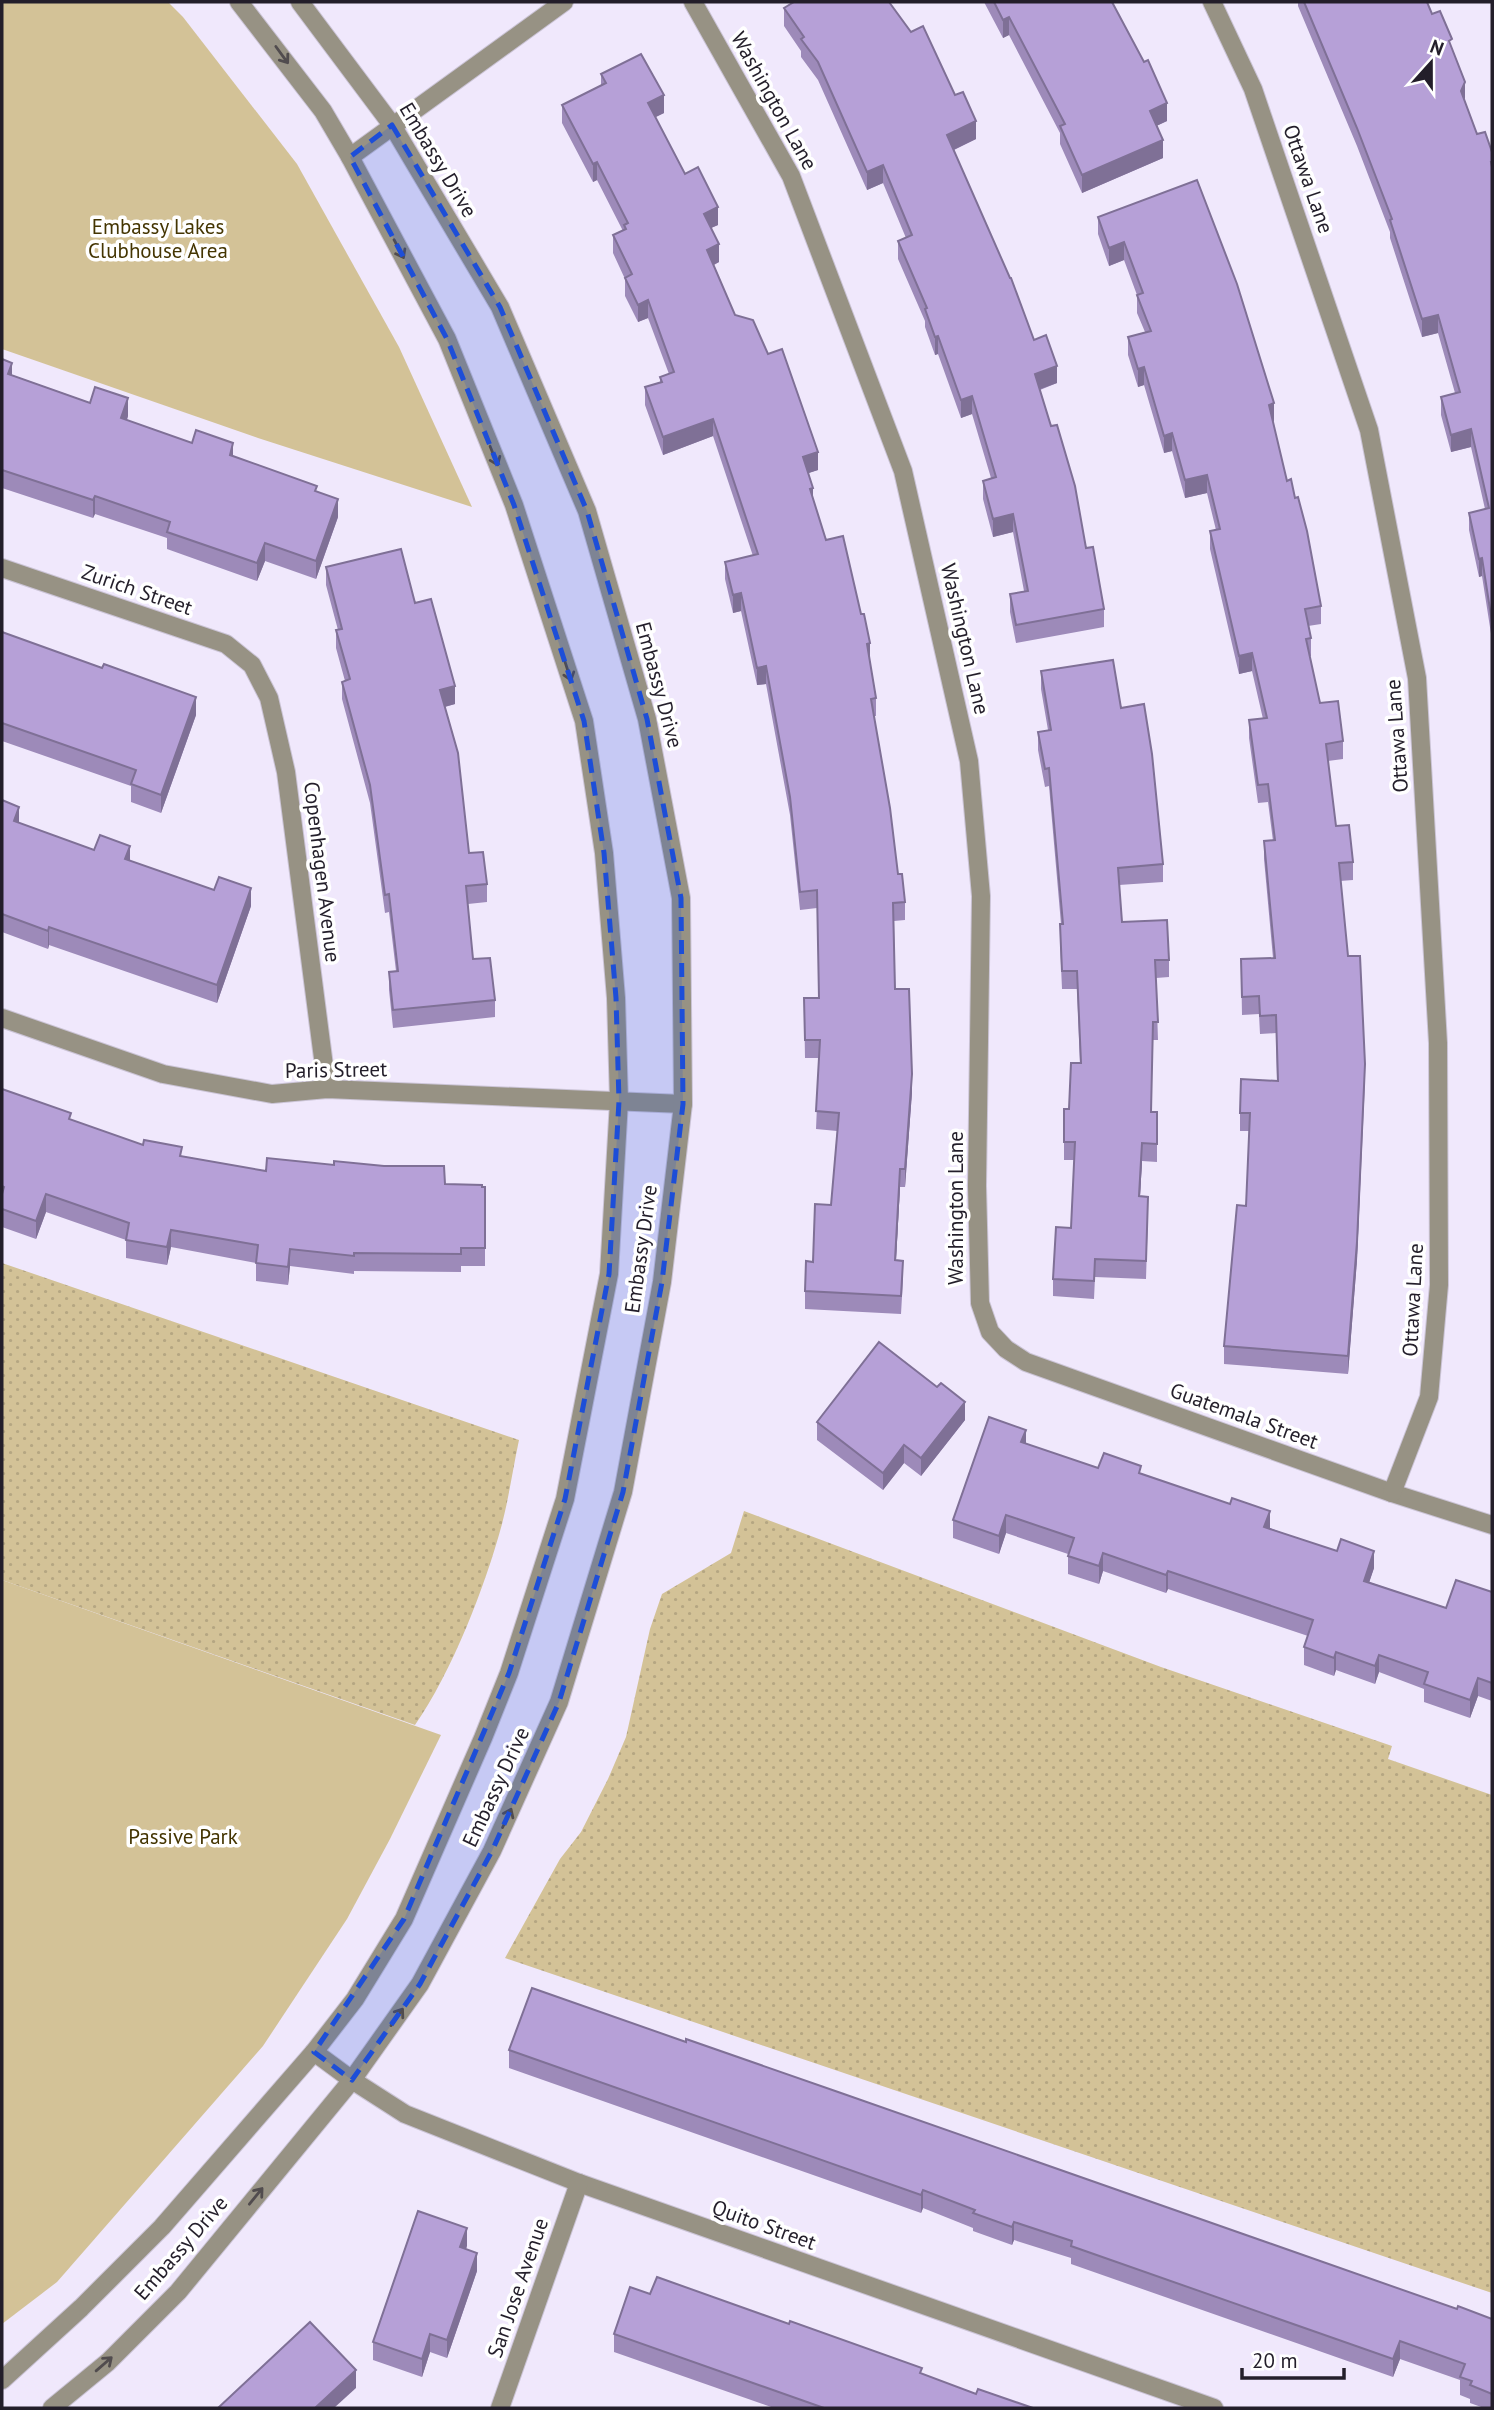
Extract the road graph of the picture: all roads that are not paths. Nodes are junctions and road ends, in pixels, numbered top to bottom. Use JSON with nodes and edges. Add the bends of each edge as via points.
{"nodes":[{"id":1,"x":239,"y":2,"type":"edge"},
{"id":2,"x":300,"y":2,"type":"edge"},
{"id":3,"x":564,"y":2,"type":"edge"},
{"id":4,"x":693,"y":2,"type":"edge"},
{"id":5,"x":1212,"y":2,"type":"edge"},
{"id":6,"x":391,"y":125,"type":"junction"},
{"id":7,"x":350,"y":157,"type":"junction"},
{"id":8,"x":2,"y":568,"type":"edge"},
{"id":9,"x":252,"y":665,"type":"joint"},
{"id":10,"x":2,"y":1018,"type":"edge"},
{"id":11,"x":327,"y":1089,"type":"junction"},
{"id":12,"x":619,"y":1101,"type":"junction"},
{"id":13,"x":682,"y":1104,"type":"junction"},
{"id":14,"x":990,"y":1332,"type":"joint"},
{"id":15,"x":1392,"y":1493,"type":"junction"},
{"id":16,"x":1492,"y":1525,"type":"edge"},
{"id":17,"x":314,"y":2052,"type":"junction"},
{"id":18,"x":352,"y":2080,"type":"junction"},
{"id":19,"x":579,"y":2183,"type":"junction"},
{"id":20,"x":2,"y":2379,"type":"edge"},
{"id":21,"x":52,"y":2408,"type":"edge"},
{"id":22,"x":500,"y":2408,"type":"edge"},
{"id":23,"x":1214,"y":2408,"type":"edge"}],
"edges":[{"from":1,"to":7,"type":"street","name":"Embassy Drive","one_way":true,"via":[[323,111]]},
{"from":2,"to":6,"type":"street","name":"Embassy Drive"},
{"from":3,"to":6,"type":"street"},
{"from":4,"to":14,"type":"street","name":"Washington Lane","via":[[791,176],[903,471],[969,761],[981,896],[980,1303]]},
{"from":5,"to":15,"type":"street","name":"Ottawa Lane","via":[[1253,89],[1369,430],[1417,678],[1438,1043],[1439,1285],[1429,1396]]},
{"from":6,"to":7,"type":"street"},
{"from":6,"to":13,"type":"street","name":"Embassy Drive","via":[[500,307],[591,524],[647,719],[681,898]]},
{"from":7,"to":12,"type":"street","name":"Embassy Drive","one_way":true,"via":[[447,340],[514,505],[584,721],[604,853]]},
{"from":8,"to":9,"type":"street","name":"Zurich Street","via":[[226,644]]},
{"from":9,"to":11,"type":"street","name":"Copenhagen Avenue","via":[[269,698],[286,772]]},
{"from":10,"to":11,"type":"street","name":"Paris Street","via":[[163,1074],[272,1094]]},
{"from":11,"to":12,"type":"street","name":"Paris Street"},
{"from":12,"to":13,"type":"street","name":"Paris Street"},
{"from":12,"to":17,"type":"street","name":"Embassy Drive","via":[[608,1274],[557,1524],[509,1673],[404,1919],[355,1999]]},
{"from":18,"to":13,"type":"street","name":"Embassy Drive","one_way":true,"via":[[420,1984],[498,1840],[559,1702],[623,1492],[662,1282]]},
{"from":14,"to":15,"type":"street","name":"Guatemala Street","via":[[1026,1362]]},
{"from":15,"to":16,"type":"street","name":"Guatemala Street"},
{"from":17,"to":18,"type":"street","name":"Quito Street"},
{"from":17,"to":20,"type":"street","name":"Embassy Drive","via":[[162,2227]]},
{"from":18,"to":19,"type":"street","name":"Quito Street","via":[[405,2114]]},
{"from":21,"to":18,"type":"street","name":"Embassy Drive","one_way":true,"via":[[108,2362],[177,2292]]},
{"from":19,"to":22,"type":"street","name":"San Jose Avenue"},
{"from":19,"to":23,"type":"street","name":"Quito Street"}]}
